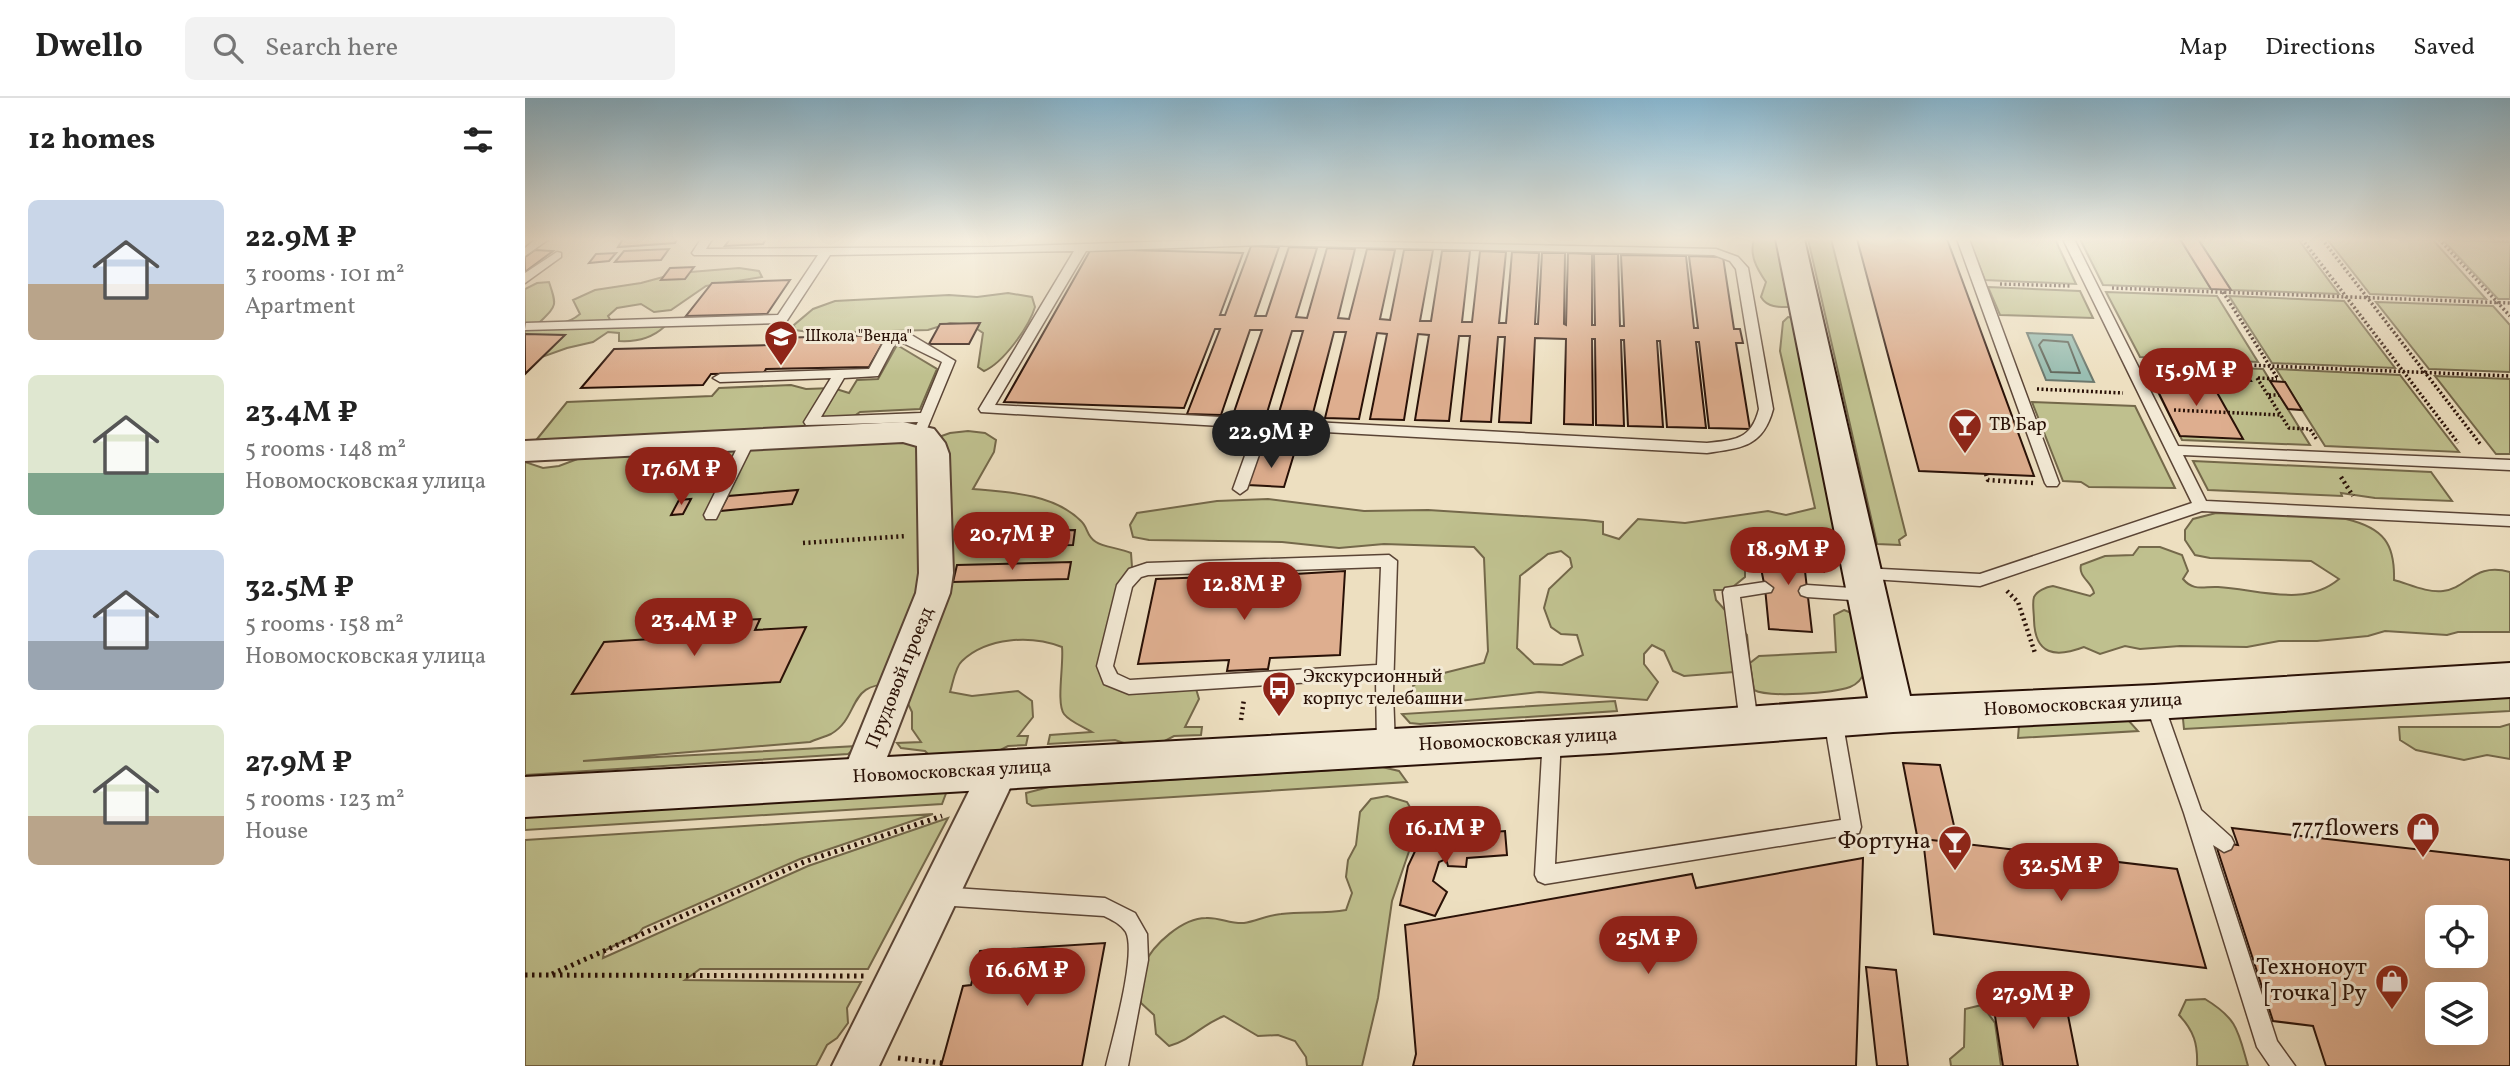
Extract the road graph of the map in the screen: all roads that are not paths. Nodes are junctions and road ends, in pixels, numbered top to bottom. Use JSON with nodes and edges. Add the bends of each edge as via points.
{"nodes":[{"id":1,"x":805,"y":284,"type":"edge"},
{"id":2,"x":1060,"y":284,"type":"edge"},
{"id":3,"x":1745,"y":284,"type":"edge"},
{"id":4,"x":1800,"y":284,"type":"edge"},
{"id":5,"x":1979,"y":284,"type":"edge"},
{"id":6,"x":2091,"y":284,"type":"edge"},
{"id":7,"x":525,"y":328,"type":"edge"},
{"id":8,"x":840,"y":374,"type":"junction"},
{"id":9,"x":720,"y":378,"type":"dead end"},
{"id":10,"x":1263,"y":424,"type":"junction"},
{"id":11,"x":923,"y":425,"type":"junction"},
{"id":12,"x":748,"y":440,"type":"junction"},
{"id":13,"x":2173,"y":450,"type":"junction"},
{"id":14,"x":525,"y":451,"type":"edge"},
{"id":15,"x":2503,"y":465,"type":"edge"},
{"id":16,"x":2052,"y":484,"type":"road end"},
{"id":17,"x":1240,"y":489,"type":"dead end"},
{"id":18,"x":2201,"y":506,"type":"junction"},
{"id":19,"x":711,"y":515,"type":"dead end"},
{"id":20,"x":2510,"y":521,"type":"edge"},
{"id":21,"x":1864,"y":584,"type":"junction"},
{"id":22,"x":1765,"y":588,"type":"dead end"},
{"id":23,"x":1807,"y":591,"type":"dead end"},
{"id":24,"x":1384,"y":671,"type":"junction"},
{"id":25,"x":2510,"y":680,"type":"edge"},
{"id":26,"x":2154,"y":702,"type":"junction"},
{"id":27,"x":1893,"y":714,"type":"junction"},
{"id":28,"x":1833,"y":719,"type":"junction"},
{"id":29,"x":1749,"y":723,"type":"junction"},
{"id":30,"x":1552,"y":737,"type":"junction"},
{"id":31,"x":1386,"y":747,"type":"junction"},
{"id":32,"x":1000,"y":769,"type":"junction"},
{"id":33,"x":860,"y":778,"type":"junction"},
{"id":34,"x":525,"y":797,"type":"edge"},
{"id":35,"x":2193,"y":813,"type":"junction"},
{"id":36,"x":2224,"y":843,"type":"dead end"},
{"id":37,"x":939,"y":896,"type":"junction"},
{"id":38,"x":873,"y":1062,"type":"edge"},
{"id":39,"x":1117,"y":1066,"type":"edge"},
{"id":40,"x":2284,"y":1066,"type":"edge"}],
"edges":[{"from":1,"to":7,"type":"lane","via":[[782,318]]},
{"from":2,"to":10,"type":"lane","via":[[986,410]]},
{"from":3,"to":10,"type":"lane","via":[[1766,409],[1763,426],[1737,444],[1707,448]]},
{"from":4,"to":21,"type":"main road"},
{"from":5,"to":16,"type":"lane"},
{"from":6,"to":13,"type":"lane"},
{"from":8,"to":9,"type":"lane"},
{"from":8,"to":11,"type":"lane","via":[[811,422]]},
{"from":8,"to":11,"type":"lane","via":[[873,373],[893,336],[904,336],[949,361]]},
{"from":10,"to":17,"type":"lane"},
{"from":11,"to":12,"type":"street"},
{"from":11,"to":33,"type":"street","name":"Прудовой проезд","via":[[933,445],[933,593]]},
{"from":12,"to":14,"type":"street"},
{"from":12,"to":19,"type":"lane"},
{"from":13,"to":15,"type":"lane"},
{"from":13,"to":18,"type":"lane"},
{"from":18,"to":20,"type":"lane"},
{"from":18,"to":21,"type":"lane","via":[[1980,580]]},
{"from":21,"to":23,"type":"lane"},
{"from":21,"to":27,"type":"main road"},
{"from":22,"to":29,"type":"lane","via":[[1731,592]]},
{"from":24,"to":24,"type":"lane","via":[[1129,687],[1110,679],[1105,666],[1125,585],[1135,573],[1389,561]]},
{"from":24,"to":31,"type":"lane"},
{"from":25,"to":26,"type":"main road","name":"Новомосковская улица"},
{"from":26,"to":27,"type":"main road","name":"Новомосковская улица"},
{"from":26,"to":35,"type":"lane"},
{"from":27,"to":28,"type":"main road","name":"Новомосковская улица"},
{"from":28,"to":29,"type":"main road","name":"Новомосковская улица"},
{"from":28,"to":30,"type":"lane","via":[[1851,827],[1545,876]]},
{"from":29,"to":30,"type":"main road","name":"Новомосковская улица"},
{"from":30,"to":31,"type":"main road","name":"Новомосковская улица"},
{"from":31,"to":32,"type":"main road","name":"Новомосковская улица"},
{"from":32,"to":33,"type":"main road","name":"Новомосковская улица"},
{"from":32,"to":37,"type":"street"},
{"from":33,"to":34,"type":"main road","name":"Новомосковская улица"},
{"from":35,"to":36,"type":"lane"},
{"from":35,"to":40,"type":"lane","via":[[2268,1047]]},
{"from":37,"to":38,"type":"street"},
{"from":37,"to":39,"type":"lane","via":[[1105,907],[1126,916],[1138,935],[1137,963]]}]}
